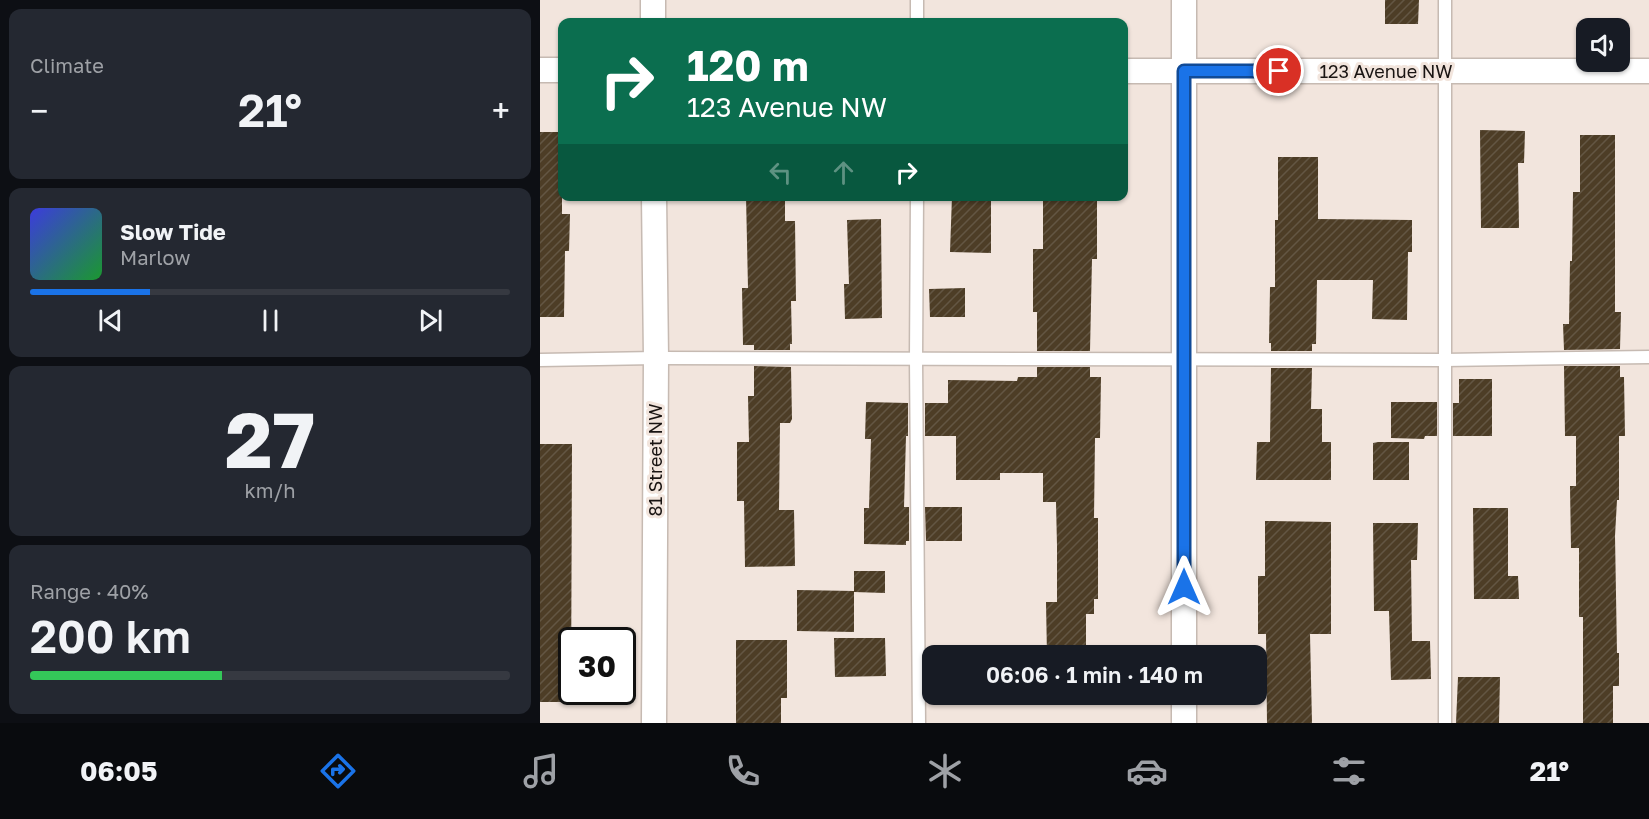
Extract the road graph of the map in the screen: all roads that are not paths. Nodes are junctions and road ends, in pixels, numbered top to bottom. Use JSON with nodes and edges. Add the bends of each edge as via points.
{"nodes":[{"id":1,"x":653,"y":0,"type":"edge"},
{"id":2,"x":917,"y":0,"type":"edge"},
{"id":3,"x":1184,"y":0,"type":"edge"},
{"id":4,"x":1444,"y":0,"type":"edge"},
{"id":5,"x":653,"y":18,"type":"edge"},
{"id":6,"x":917,"y":18,"type":"edge"},
{"id":7,"x":540,"y":70,"type":"edge"},
{"id":8,"x":558,"y":70,"type":"edge"},
{"id":9,"x":1128,"y":71,"type":"edge"},
{"id":10,"x":1184,"y":71,"type":"junction"},
{"id":11,"x":1445,"y":71,"type":"junction"},
{"id":12,"x":1649,"y":71,"type":"edge"},
{"id":13,"x":654,"y":201,"type":"edge"},
{"id":14,"x":917,"y":201,"type":"edge"},
{"id":15,"x":1649,"y":357,"type":"edge"},
{"id":16,"x":656,"y":358,"type":"junction"},
{"id":17,"x":540,"y":360,"type":"edge"},
{"id":18,"x":916,"y":360,"type":"junction"},
{"id":19,"x":1184,"y":360,"type":"junction"},
{"id":20,"x":1444,"y":360,"type":"junction"},
{"id":21,"x":1184,"y":645,"type":"edge"},
{"id":22,"x":1184,"y":705,"type":"edge"},
{"id":23,"x":654,"y":723,"type":"edge"},
{"id":24,"x":919,"y":723,"type":"edge"},
{"id":25,"x":1184,"y":723,"type":"edge"},
{"id":26,"x":1445,"y":723,"type":"edge"}],
"edges":[{"from":1,"to":5,"type":"street"},
{"from":2,"to":6,"type":"lane"},
{"from":3,"to":10,"type":"street"},
{"from":4,"to":11,"type":"lane"},
{"from":7,"to":8,"type":"street"},
{"from":9,"to":10,"type":"street","name":"123 Avenue NW"},
{"from":10,"to":11,"type":"street","name":"123 Avenue NW"},
{"from":10,"to":19,"type":"street"},
{"from":11,"to":12,"type":"street","name":"123 Avenue NW"},
{"from":11,"to":20,"type":"lane"},
{"from":13,"to":16,"type":"street","name":"81 Street NW"},
{"from":14,"to":18,"type":"lane"},
{"from":15,"to":20,"type":"lane"},
{"from":16,"to":17,"type":"lane"},
{"from":16,"to":18,"type":"lane"},
{"from":16,"to":23,"type":"street","name":"81 Street NW"},
{"from":18,"to":19,"type":"lane"},
{"from":18,"to":24,"type":"lane"},
{"from":19,"to":20,"type":"lane"},
{"from":19,"to":21,"type":"street"},
{"from":20,"to":26,"type":"lane"},
{"from":22,"to":25,"type":"street"}]}
